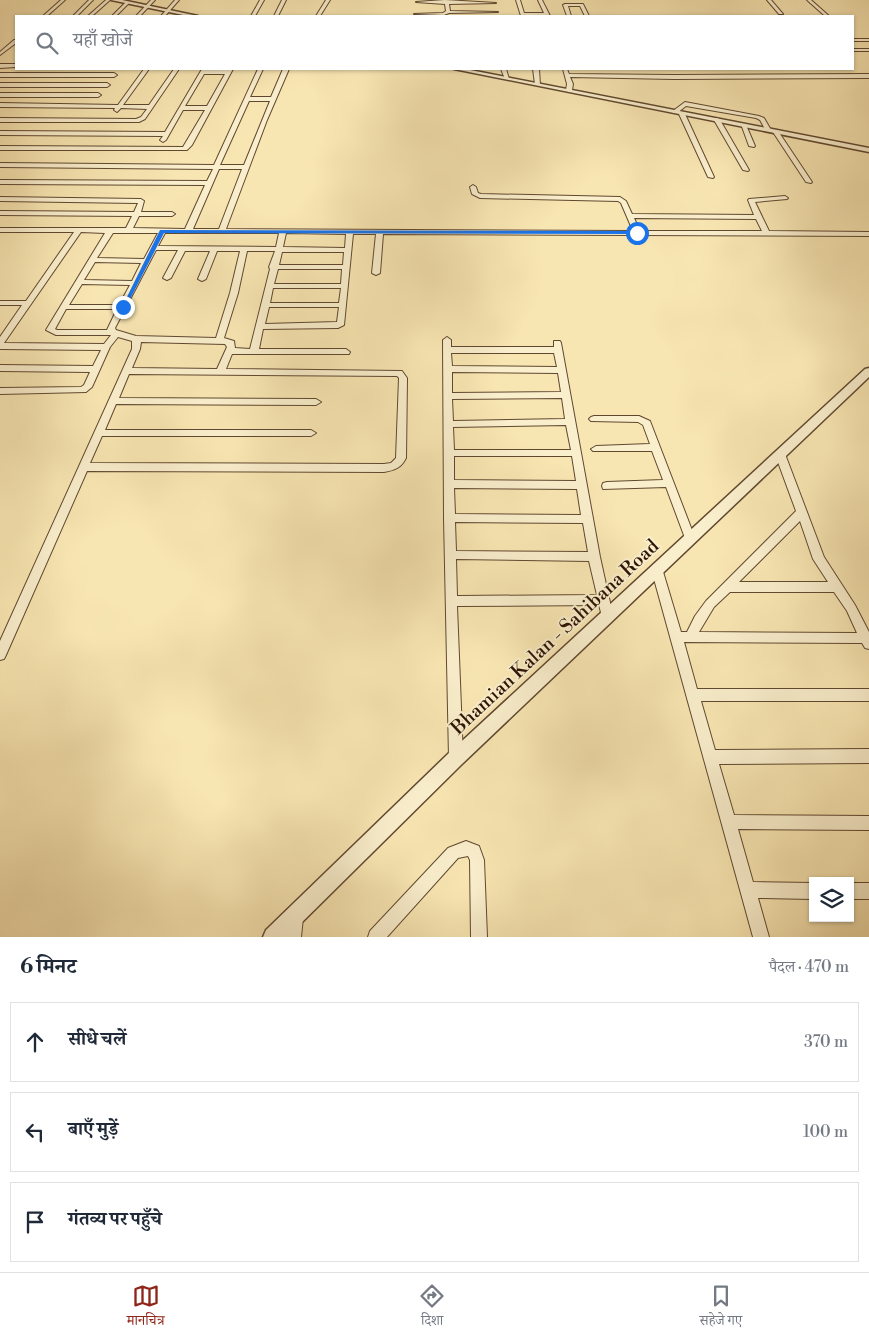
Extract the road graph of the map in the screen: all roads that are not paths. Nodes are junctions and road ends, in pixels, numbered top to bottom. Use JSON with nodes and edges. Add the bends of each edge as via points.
{"nodes":[{"id":1,"x":64,"y":0,"type":"edge"},
{"id":2,"x":92,"y":0,"type":"edge"},
{"id":3,"x":108,"y":0,"type":"edge"},
{"id":4,"x":114,"y":0,"type":"edge"},
{"id":5,"x":153,"y":0,"type":"edge"},
{"id":6,"x":177,"y":0,"type":"edge"},
{"id":7,"x":262,"y":0,"type":"edge"},
{"id":8,"x":284,"y":0,"type":"edge"},
{"id":9,"x":328,"y":0,"type":"edge"},
{"id":10,"x":518,"y":0,"type":"edge"},
{"id":11,"x":540,"y":0,"type":"edge"},
{"id":12,"x":768,"y":0,"type":"edge"},
{"id":13,"x":809,"y":0,"type":"edge"},
{"id":14,"x":424,"y":1,"type":"edge"},
{"id":15,"x":447,"y":1,"type":"edge"},
{"id":16,"x":494,"y":1,"type":"edge"},
{"id":17,"x":418,"y":2,"type":"dead end"},
{"id":18,"x":574,"y":2,"type":"edge"},
{"id":19,"x":127,"y":3,"type":"junction"},
{"id":20,"x":85,"y":6,"type":"junction"},
{"id":21,"x":100,"y":6,"type":"junction"},
{"id":22,"x":149,"y":7,"type":"junction"},
{"id":23,"x":416,"y":8,"type":"dead end"},
{"id":24,"x":448,"y":10,"type":"junction"},
{"id":25,"x":169,"y":11,"type":"junction"},
{"id":26,"x":781,"y":13,"type":"dead end"},
{"id":27,"x":416,"y":14,"type":"dead end"},
{"id":28,"x":497,"y":14,"type":"edge"},
{"id":29,"x":46,"y":15,"type":"edge"},
{"id":30,"x":76,"y":15,"type":"edge"},
{"id":31,"x":91,"y":15,"type":"edge"},
{"id":32,"x":115,"y":15,"type":"edge"},
{"id":33,"x":139,"y":15,"type":"edge"},
{"id":34,"x":164,"y":15,"type":"edge"},
{"id":35,"x":183,"y":15,"type":"edge"},
{"id":36,"x":254,"y":15,"type":"edge"},
{"id":37,"x":276,"y":15,"type":"edge"},
{"id":38,"x":319,"y":15,"type":"edge"},
{"id":39,"x":522,"y":15,"type":"edge"},
{"id":40,"x":547,"y":15,"type":"edge"},
{"id":41,"x":569,"y":15,"type":"edge"},
{"id":42,"x":586,"y":15,"type":"edge"},
{"id":43,"x":826,"y":15,"type":"edge"},
{"id":44,"x":854,"y":40,"type":"edge"},
{"id":45,"x":869,"y":40,"type":"edge"},
{"id":46,"x":15,"y":41,"type":"edge"},
{"id":47,"x":854,"y":50,"type":"edge"},
{"id":48,"x":869,"y":50,"type":"edge"},
{"id":49,"x":0,"y":54,"type":"edge"},
{"id":50,"x":0,"y":66,"type":"edge"},
{"id":51,"x":8,"y":66,"type":"junction"},
{"id":52,"x":15,"y":66,"type":"edge"},
{"id":53,"x":118,"y":70,"type":"edge"},
{"id":54,"x":145,"y":70,"type":"edge"},
{"id":55,"x":175,"y":70,"type":"edge"},
{"id":56,"x":203,"y":70,"type":"edge"},
{"id":57,"x":229,"y":70,"type":"edge"},
{"id":58,"x":260,"y":70,"type":"edge"},
{"id":59,"x":286,"y":70,"type":"edge"},
{"id":60,"x":463,"y":70,"type":"edge"},
{"id":61,"x":504,"y":70,"type":"edge"},
{"id":62,"x":536,"y":70,"type":"edge"},
{"id":63,"x":565,"y":70,"type":"edge"},
{"id":64,"x":0,"y":75,"type":"edge"},
{"id":65,"x":114,"y":75,"type":"junction"},
{"id":66,"x":567,"y":76,"type":"junction"},
{"id":67,"x":869,"y":76,"type":"edge"},
{"id":68,"x":507,"y":78,"type":"junction"},
{"id":69,"x":538,"y":84,"type":"junction"},
{"id":70,"x":0,"y":85,"type":"edge"},
{"id":71,"x":107,"y":85,"type":"junction"},
{"id":72,"x":569,"y":90,"type":"junction"},
{"id":73,"x":0,"y":95,"type":"edge"},
{"id":74,"x":98,"y":95,"type":"junction"},
{"id":75,"x":246,"y":99,"type":"junction"},
{"id":76,"x":274,"y":99,"type":"junction"},
{"id":77,"x":0,"y":105,"type":"edge"},
{"id":78,"x":89,"y":106,"type":"junction"},
{"id":79,"x":119,"y":107,"type":"junction"},
{"id":80,"x":151,"y":107,"type":"junction"},
{"id":81,"x":182,"y":108,"type":"junction"},
{"id":82,"x":209,"y":108,"type":"junction"},
{"id":83,"x":678,"y":113,"type":"junction"},
{"id":84,"x":0,"y":120,"type":"edge"},
{"id":85,"x":78,"y":120,"type":"junction"},
{"id":86,"x":717,"y":120,"type":"junction"},
{"id":87,"x":109,"y":121,"type":"junction"},
{"id":88,"x":743,"y":125,"type":"junction"},
{"id":89,"x":768,"y":130,"type":"junction"},
{"id":90,"x":776,"y":132,"type":"junction"},
{"id":91,"x":0,"y":133,"type":"edge"},
{"id":92,"x":32,"y":134,"type":"junction"},
{"id":93,"x":166,"y":134,"type":"junction"},
{"id":94,"x":752,"y":146,"type":"dead end"},
{"id":95,"x":0,"y":148,"type":"edge"},
{"id":96,"x":20,"y":148,"type":"junction"},
{"id":97,"x":157,"y":149,"type":"junction"},
{"id":98,"x":869,"y":150,"type":"edge"},
{"id":99,"x":0,"y":165,"type":"edge"},
{"id":100,"x":216,"y":166,"type":"junction"},
{"id":101,"x":247,"y":166,"type":"junction"},
{"id":102,"x":746,"y":170,"type":"dead end"},
{"id":103,"x":711,"y":177,"type":"dead end"},
{"id":104,"x":0,"y":182,"type":"edge"},
{"id":105,"x":809,"y":182,"type":"dead end"},
{"id":106,"x":209,"y":183,"type":"junction"},
{"id":107,"x":473,"y":187,"type":"dead end"},
{"id":108,"x":785,"y":198,"type":"dead end"},
{"id":109,"x":0,"y":199,"type":"edge"},
{"id":110,"x":0,"y":214,"type":"edge"},
{"id":111,"x":136,"y":214,"type":"junction"},
{"id":112,"x":172,"y":214,"type":"dead end"},
{"id":113,"x":630,"y":216,"type":"junction"},
{"id":114,"x":757,"y":217,"type":"junction"},
{"id":115,"x":0,"y":230,"type":"edge"},
{"id":116,"x":79,"y":230,"type":"junction"},
{"id":117,"x":110,"y":231,"type":"junction"},
{"id":118,"x":128,"y":231,"type":"junction"},
{"id":119,"x":162,"y":231,"type":"junction"},
{"id":120,"x":188,"y":231,"type":"junction"},
{"id":121,"x":222,"y":231,"type":"junction"},
{"id":122,"x":350,"y":231,"type":"junction"},
{"id":123,"x":283,"y":232,"type":"junction"},
{"id":124,"x":380,"y":232,"type":"junction"},
{"id":125,"x":637,"y":233,"type":"junction"},
{"id":126,"x":766,"y":234,"type":"junction"},
{"id":127,"x":869,"y":234,"type":"edge"},
{"id":128,"x":153,"y":248,"type":"junction"},
{"id":129,"x":183,"y":248,"type":"junction"},
{"id":130,"x":215,"y":248,"type":"junction"},
{"id":131,"x":244,"y":248,"type":"junction"},
{"id":132,"x":278,"y":249,"type":"junction"},
{"id":133,"x":348,"y":250,"type":"junction"},
{"id":134,"x":92,"y":260,"type":"junction"},
{"id":135,"x":147,"y":261,"type":"junction"},
{"id":136,"x":274,"y":267,"type":"junction"},
{"id":137,"x":347,"y":267,"type":"junction"},
{"id":138,"x":376,"y":273,"type":"dead end"},
{"id":139,"x":167,"y":278,"type":"dead end"},
{"id":140,"x":202,"y":279,"type":"dead end"},
{"id":141,"x":79,"y":282,"type":"junction"},
{"id":142,"x":135,"y":283,"type":"junction"},
{"id":143,"x":269,"y":286,"type":"junction"},
{"id":144,"x":344,"y":286,"type":"junction"},
{"id":145,"x":0,"y":303,"type":"edge"},
{"id":146,"x":29,"y":303,"type":"junction"},
{"id":147,"x":264,"y":305,"type":"junction"},
{"id":148,"x":342,"y":305,"type":"junction"},
{"id":149,"x":64,"y":306,"type":"junction"},
{"id":150,"x":123,"y":307,"type":"junction"},
{"id":151,"x":260,"y":327,"type":"junction"},
{"id":152,"x":114,"y":333,"type":"junction"},
{"id":153,"x":135,"y":339,"type":"junction"},
{"id":154,"x":220,"y":341,"type":"junction"},
{"id":155,"x":0,"y":344,"type":"edge"},
{"id":156,"x":106,"y":347,"type":"junction"},
{"id":157,"x":230,"y":351,"type":"junction"},
{"id":158,"x":254,"y":351,"type":"junction"},
{"id":159,"x":346,"y":352,"type":"dead end"},
{"id":160,"x":0,"y":368,"type":"edge"},
{"id":161,"x":96,"y":369,"type":"junction"},
{"id":162,"x":447,"y":369,"type":"junction"},
{"id":163,"x":562,"y":370,"type":"junction"},
{"id":164,"x":126,"y":371,"type":"junction"},
{"id":165,"x":869,"y":371,"type":"edge"},
{"id":166,"x":220,"y":372,"type":"junction"},
{"id":167,"x":0,"y":392,"type":"edge"},
{"id":168,"x":448,"y":396,"type":"junction"},
{"id":169,"x":566,"y":396,"type":"junction"},
{"id":170,"x":113,"y":401,"type":"junction"},
{"id":171,"x":316,"y":402,"type":"dead end"},
{"id":172,"x":594,"y":419,"type":"dead end"},
{"id":173,"x":571,"y":422,"type":"junction"},
{"id":174,"x":448,"y":424,"type":"junction"},
{"id":175,"x":99,"y":433,"type":"junction"},
{"id":176,"x":310,"y":433,"type":"dead end"},
{"id":177,"x":656,"y":447,"type":"junction"},
{"id":178,"x":596,"y":449,"type":"dead end"},
{"id":179,"x":448,"y":452,"type":"junction"},
{"id":180,"x":576,"y":453,"type":"junction"},
{"id":181,"x":780,"y":454,"type":"junction"},
{"id":182,"x":84,"y":467,"type":"junction"},
{"id":183,"x":669,"y":483,"type":"junction"},
{"id":184,"x":449,"y":484,"type":"junction"},
{"id":185,"x":582,"y":485,"type":"junction"},
{"id":186,"x":607,"y":486,"type":"dead end"},
{"id":187,"x":802,"y":512,"type":"junction"},
{"id":188,"x":449,"y":518,"type":"junction"},
{"id":189,"x":587,"y":518,"type":"junction"},
{"id":190,"x":690,"y":538,"type":"junction"},
{"id":191,"x":450,"y":555,"type":"junction"},
{"id":192,"x":594,"y":557,"type":"junction"},
{"id":193,"x":657,"y":568,"type":"junction"},
{"id":194,"x":727,"y":587,"type":"junction"},
{"id":195,"x":837,"y":587,"type":"junction"},
{"id":196,"x":603,"y":600,"type":"junction"},
{"id":197,"x":451,"y":601,"type":"junction"},
{"id":198,"x":607,"y":616,"type":"junction"},
{"id":199,"x":684,"y":637,"type":"junction"},
{"id":200,"x":868,"y":641,"type":"edge"},
{"id":201,"x":0,"y":655,"type":"edge"},
{"id":202,"x":694,"y":695,"type":"junction"},
{"id":203,"x":869,"y":695,"type":"edge"},
{"id":204,"x":869,"y":756,"type":"edge"},
{"id":205,"x":711,"y":757,"type":"junction"},
{"id":206,"x":456,"y":758,"type":"junction"},
{"id":207,"x":729,"y":822,"type":"junction"},
{"id":208,"x":869,"y":823,"type":"edge"},
{"id":209,"x":748,"y":890,"type":"junction"},
{"id":210,"x":809,"y":891,"type":"edge"},
{"id":211,"x":854,"y":891,"type":"edge"},
{"id":212,"x":869,"y":892,"type":"edge"},
{"id":213,"x":296,"y":915,"type":"junction"},
{"id":214,"x":273,"y":937,"type":"edge"},
{"id":215,"x":293,"y":937,"type":"edge"},
{"id":216,"x":376,"y":937,"type":"edge"},
{"id":217,"x":479,"y":937,"type":"edge"},
{"id":218,"x":761,"y":937,"type":"edge"}],
"edges":[{"from":1,"to":29,"type":"street"},
{"from":2,"to":20,"type":"street"},
{"from":3,"to":21,"type":"street"},
{"from":4,"to":19,"type":"street"},
{"from":5,"to":22,"type":"street"},
{"from":6,"to":25,"type":"street"},
{"from":7,"to":36,"type":"street"},
{"from":8,"to":37,"type":"street"},
{"from":9,"to":38,"type":"street"},
{"from":10,"to":39,"type":"street"},
{"from":11,"to":40,"type":"street"},
{"from":12,"to":26,"type":"street"},
{"from":13,"to":43,"type":"street"},
{"from":14,"to":15,"type":"street"},
{"from":14,"to":17,"type":"street"},
{"from":15,"to":16,"type":"street"},
{"from":15,"to":24,"type":"street"},
{"from":16,"to":28,"type":"street"},
{"from":18,"to":41,"type":"street","via":[[565,5]]},
{"from":18,"to":42,"type":"street","via":[[582,6]]},
{"from":19,"to":22,"type":"street"},
{"from":19,"to":32,"type":"street"},
{"from":20,"to":21,"type":"street"},
{"from":20,"to":30,"type":"street"},
{"from":21,"to":31,"type":"street"},
{"from":22,"to":25,"type":"street"},
{"from":22,"to":33,"type":"street"},
{"from":23,"to":24,"type":"street"},
{"from":24,"to":27,"type":"street","via":[[444,14]]},
{"from":24,"to":28,"type":"street"},
{"from":25,"to":34,"type":"street"},
{"from":25,"to":35,"type":"street"},
{"from":39,"to":40,"type":"street"},
{"from":44,"to":45,"type":"street"},
{"from":46,"to":49,"type":"street"},
{"from":47,"to":48,"type":"street"},
{"from":50,"to":51,"type":"street"},
{"from":51,"to":52,"type":"street"},
{"from":51,"to":64,"type":"street"},
{"from":53,"to":65,"type":"street"},
{"from":54,"to":79,"type":"street"},
{"from":55,"to":80,"type":"street"},
{"from":56,"to":57,"type":"street"},
{"from":56,"to":81,"type":"street"},
{"from":57,"to":82,"type":"street"},
{"from":58,"to":75,"type":"street"},
{"from":59,"to":76,"type":"street"},
{"from":60,"to":68,"type":"street"},
{"from":61,"to":68,"type":"street"},
{"from":62,"to":69,"type":"street"},
{"from":63,"to":66,"type":"street"},
{"from":64,"to":65,"type":"street"},
{"from":65,"to":71,"type":"street"},
{"from":66,"to":67,"type":"street"},
{"from":66,"to":72,"type":"street"},
{"from":68,"to":69,"type":"street"},
{"from":69,"to":72,"type":"street"},
{"from":70,"to":71,"type":"street"},
{"from":71,"to":74,"type":"street"},
{"from":72,"to":83,"type":"street"},
{"from":73,"to":74,"type":"street"},
{"from":74,"to":78,"type":"street"},
{"from":75,"to":76,"type":"street"},
{"from":75,"to":100,"type":"street"},
{"from":76,"to":101,"type":"street"},
{"from":77,"to":78,"type":"street"},
{"from":78,"to":79,"type":"street"},
{"from":78,"to":85,"type":"street"},
{"from":79,"to":80,"type":"street"},
{"from":79,"to":87,"type":"street"},
{"from":80,"to":87,"type":"street","via":[[141,119]]},
{"from":81,"to":82,"type":"street"},
{"from":81,"to":93,"type":"street"},
{"from":82,"to":97,"type":"street","via":[[188,148]]},
{"from":83,"to":86,"type":"street"},
{"from":83,"to":89,"type":"street","via":[[685,104],[757,117],[762,119]]},
{"from":83,"to":103,"type":"street"},
{"from":84,"to":85,"type":"street"},
{"from":85,"to":87,"type":"street"},
{"from":86,"to":88,"type":"street"},
{"from":86,"to":102,"type":"street"},
{"from":88,"to":89,"type":"street"},
{"from":88,"to":94,"type":"street"},
{"from":89,"to":90,"type":"street"},
{"from":90,"to":98,"type":"street"},
{"from":90,"to":105,"type":"street"},
{"from":91,"to":92,"type":"street"},
{"from":92,"to":93,"type":"street"},
{"from":92,"to":96,"type":"street"},
{"from":93,"to":97,"type":"street"},
{"from":95,"to":96,"type":"street"},
{"from":96,"to":97,"type":"street"},
{"from":99,"to":100,"type":"street"},
{"from":100,"to":101,"type":"street"},
{"from":100,"to":106,"type":"street"},
{"from":101,"to":121,"type":"street"},
{"from":104,"to":106,"type":"street"},
{"from":106,"to":120,"type":"street"},
{"from":107,"to":113,"type":"street","via":[[475,194],[480,196],[616,198],[624,202]]},
{"from":108,"to":114,"type":"street","via":[[751,200]]},
{"from":109,"to":111,"type":"street","via":[[136,200],[142,202]]},
{"from":110,"to":111,"type":"street"},
{"from":111,"to":112,"type":"street"},
{"from":111,"to":118,"type":"street"},
{"from":113,"to":114,"type":"street"},
{"from":113,"to":125,"type":"street"},
{"from":114,"to":126,"type":"street"},
{"from":115,"to":116,"type":"street"},
{"from":116,"to":117,"type":"street"},
{"from":116,"to":146,"type":"street"},
{"from":117,"to":118,"type":"street"},
{"from":117,"to":134,"type":"street"},
{"from":118,"to":119,"type":"street"},
{"from":119,"to":120,"type":"street"},
{"from":119,"to":128,"type":"street"},
{"from":120,"to":121,"type":"street"},
{"from":121,"to":123,"type":"street"},
{"from":122,"to":123,"type":"street"},
{"from":122,"to":124,"type":"street"},
{"from":122,"to":133,"type":"street"},
{"from":123,"to":132,"type":"street"},
{"from":124,"to":125,"type":"street"},
{"from":124,"to":138,"type":"street"},
{"from":125,"to":126,"type":"street"},
{"from":126,"to":127,"type":"street"},
{"from":128,"to":129,"type":"street"},
{"from":128,"to":135,"type":"street"},
{"from":129,"to":130,"type":"street"},
{"from":129,"to":139,"type":"street"},
{"from":130,"to":131,"type":"street"},
{"from":130,"to":140,"type":"street"},
{"from":131,"to":132,"type":"street"},
{"from":131,"to":154,"type":"street"},
{"from":132,"to":133,"type":"street"},
{"from":132,"to":136,"type":"street"},
{"from":133,"to":137,"type":"street"},
{"from":134,"to":135,"type":"street"},
{"from":134,"to":141,"type":"street"},
{"from":135,"to":142,"type":"street"},
{"from":136,"to":137,"type":"street"},
{"from":136,"to":143,"type":"street"},
{"from":137,"to":144,"type":"street"},
{"from":141,"to":142,"type":"street"},
{"from":141,"to":149,"type":"street"},
{"from":142,"to":150,"type":"street"},
{"from":143,"to":144,"type":"street"},
{"from":143,"to":147,"type":"street"},
{"from":144,"to":148,"type":"street"},
{"from":145,"to":146,"type":"street"},
{"from":146,"to":155,"type":"street"},
{"from":147,"to":148,"type":"street"},
{"from":147,"to":151,"type":"street"},
{"from":148,"to":151,"type":"street","via":[[341,323],[334,327]]},
{"from":149,"to":150,"type":"street"},
{"from":149,"to":152,"type":"street","via":[[51,327],[52,332]]},
{"from":150,"to":152,"type":"street","via":[[111,328]]},
{"from":151,"to":158,"type":"street"},
{"from":152,"to":153,"type":"street"},
{"from":152,"to":156,"type":"street"},
{"from":153,"to":154,"type":"street"},
{"from":153,"to":164,"type":"street","via":[[136,349]]},
{"from":154,"to":157,"type":"street","via":[[231,343]]},
{"from":155,"to":156,"type":"street"},
{"from":156,"to":161,"type":"street"},
{"from":157,"to":158,"type":"street"},
{"from":157,"to":166,"type":"street"},
{"from":158,"to":159,"type":"street"},
{"from":160,"to":161,"type":"street"},
{"from":161,"to":167,"type":"street","via":[[88,387],[83,390]]},
{"from":162,"to":163,"type":"street"},
{"from":162,"to":163,"type":"street","via":[[447,345],[558,346]]},
{"from":162,"to":168,"type":"street"},
{"from":163,"to":169,"type":"street"},
{"from":164,"to":166,"type":"street"},
{"from":164,"to":170,"type":"street"},
{"from":165,"to":181,"type":"street","name":"Bhamian Kalan - Sahibana Road"},
{"from":166,"to":182,"type":"street","via":[[399,374],[403,378],[399,463],[384,468]]},
{"from":168,"to":169,"type":"street"},
{"from":168,"to":174,"type":"street"},
{"from":169,"to":173,"type":"street"},
{"from":170,"to":171,"type":"street"},
{"from":170,"to":175,"type":"street"},
{"from":172,"to":177,"type":"street","via":[[644,420]]},
{"from":173,"to":174,"type":"street"},
{"from":173,"to":180,"type":"street"},
{"from":174,"to":179,"type":"street"},
{"from":175,"to":176,"type":"street"},
{"from":175,"to":182,"type":"street"},
{"from":177,"to":178,"type":"street"},
{"from":177,"to":183,"type":"street"},
{"from":179,"to":180,"type":"street"},
{"from":179,"to":184,"type":"street"},
{"from":180,"to":185,"type":"street"},
{"from":181,"to":187,"type":"street"},
{"from":181,"to":190,"type":"street","name":"Bhamian Kalan - Sahibana Road"},
{"from":182,"to":201,"type":"street"},
{"from":183,"to":186,"type":"street"},
{"from":183,"to":190,"type":"street"},
{"from":184,"to":185,"type":"street"},
{"from":184,"to":188,"type":"street"},
{"from":185,"to":189,"type":"street"},
{"from":187,"to":194,"type":"street"},
{"from":187,"to":195,"type":"street","via":[[819,559]]},
{"from":188,"to":189,"type":"street"},
{"from":188,"to":191,"type":"street"},
{"from":189,"to":192,"type":"street"},
{"from":190,"to":193,"type":"street","name":"Bhamian Kalan - Sahibana Road"},
{"from":191,"to":192,"type":"street"},
{"from":191,"to":197,"type":"street"},
{"from":192,"to":196,"type":"street"},
{"from":193,"to":198,"type":"street","name":"Bhamian Kalan - Sahibana Road"},
{"from":193,"to":199,"type":"street"},
{"from":194,"to":195,"type":"street"},
{"from":194,"to":199,"type":"street"},
{"from":195,"to":200,"type":"street"},
{"from":196,"to":197,"type":"street"},
{"from":196,"to":198,"type":"street"},
{"from":197,"to":206,"type":"street"},
{"from":198,"to":206,"type":"street","name":"Bhamian Kalan - Sahibana Road"},
{"from":199,"to":200,"type":"street"},
{"from":199,"to":202,"type":"street"},
{"from":202,"to":203,"type":"street"},
{"from":202,"to":205,"type":"street"},
{"from":204,"to":205,"type":"street"},
{"from":205,"to":207,"type":"street"},
{"from":206,"to":213,"type":"street","name":"Bhamian Kalan - Sahibana Road"},
{"from":207,"to":208,"type":"street"},
{"from":207,"to":209,"type":"street"},
{"from":209,"to":210,"type":"street"},
{"from":209,"to":218,"type":"street"},
{"from":211,"to":212,"type":"street"},
{"from":213,"to":214,"type":"street","name":"Bhamian Kalan - Sahibana Road"},
{"from":213,"to":215,"type":"street"},
{"from":216,"to":217,"type":"street","via":[[453,852],[469,848],[477,860]]}]}
